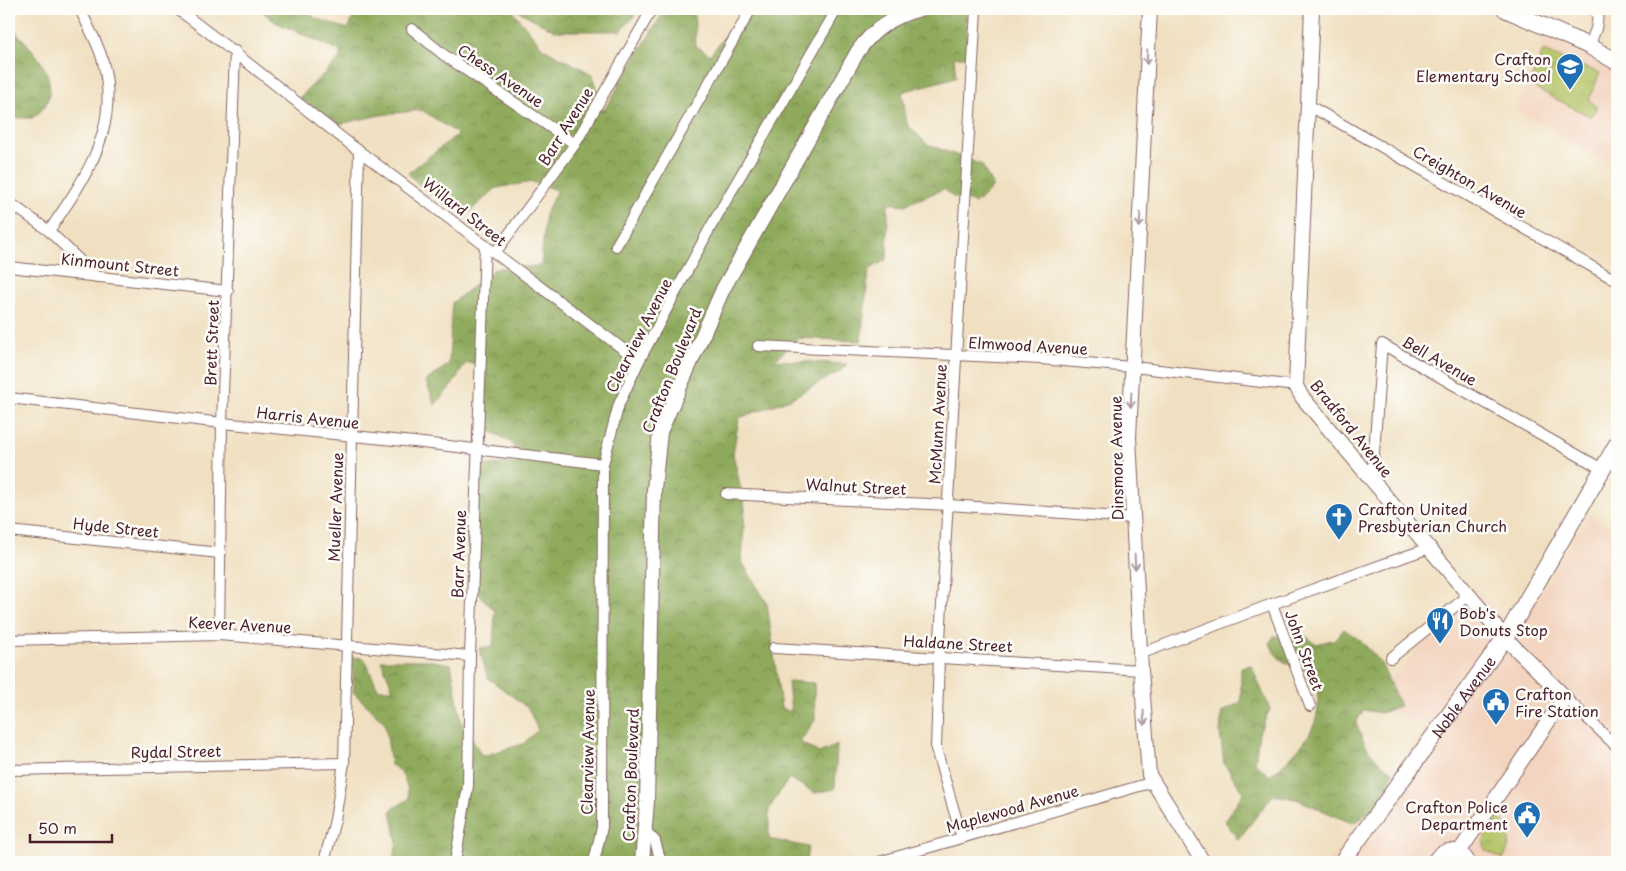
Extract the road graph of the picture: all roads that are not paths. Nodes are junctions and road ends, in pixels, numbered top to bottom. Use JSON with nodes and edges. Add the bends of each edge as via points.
{"nodes":[{"id":1,"x":80,"y":9,"type":"edge"},
{"id":2,"x":176,"y":9,"type":"edge"},
{"id":3,"x":652,"y":9,"type":"edge"},
{"id":4,"x":751,"y":9,"type":"edge"},
{"id":5,"x":837,"y":9,"type":"edge"},
{"id":6,"x":976,"y":9,"type":"edge"},
{"id":7,"x":1150,"y":9,"type":"edge"},
{"id":8,"x":1312,"y":9,"type":"edge"},
{"id":9,"x":1505,"y":9,"type":"edge"},
{"id":10,"x":1592,"y":9,"type":"edge"},
{"id":11,"x":913,"y":11,"type":"edge"},
{"id":12,"x":1528,"y":13,"type":"edge"},
{"id":13,"x":412,"y":29,"type":"dead end"},
{"id":14,"x":1589,"y":46,"type":"junction"},
{"id":15,"x":235,"y":51,"type":"junction"},
{"id":16,"x":1617,"y":62,"type":"edge"},
{"id":17,"x":1308,"y":105,"type":"junction"},
{"id":18,"x":576,"y":144,"type":"junction"},
{"id":19,"x":359,"y":150,"type":"junction"},
{"id":20,"x":9,"y":202,"type":"edge"},
{"id":21,"x":49,"y":231,"type":"junction"},
{"id":22,"x":485,"y":245,"type":"junction"},
{"id":23,"x":616,"y":246,"type":"dead end"},
{"id":24,"x":495,"y":253,"type":"junction"},
{"id":25,"x":9,"y":267,"type":"edge"},
{"id":26,"x":97,"y":277,"type":"junction"},
{"id":27,"x":1617,"y":281,"type":"edge"},
{"id":28,"x":228,"y":291,"type":"junction"},
{"id":29,"x":758,"y":346,"type":"dead end"},
{"id":30,"x":956,"y":356,"type":"junction"},
{"id":31,"x":639,"y":360,"type":"junction"},
{"id":32,"x":1133,"y":367,"type":"junction"},
{"id":33,"x":1296,"y":386,"type":"junction"},
{"id":34,"x":9,"y":398,"type":"edge"},
{"id":35,"x":222,"y":423,"type":"junction"},
{"id":36,"x":352,"y":436,"type":"junction"},
{"id":37,"x":1617,"y":444,"type":"edge"},
{"id":38,"x":477,"y":449,"type":"junction"},
{"id":39,"x":604,"y":464,"type":"junction"},
{"id":40,"x":1602,"y":469,"type":"junction"},
{"id":41,"x":1372,"y":480,"type":"junction"},
{"id":42,"x":726,"y":494,"type":"dead end"},
{"id":43,"x":949,"y":505,"type":"junction"},
{"id":44,"x":1133,"y":518,"type":"junction"},
{"id":45,"x":9,"y":531,"type":"edge"},
{"id":46,"x":1430,"y":548,"type":"junction"},
{"id":47,"x":220,"y":553,"type":"junction"},
{"id":48,"x":1469,"y":595,"type":"junction"},
{"id":49,"x":1272,"y":604,"type":"junction"},
{"id":50,"x":219,"y":635,"type":"junction"},
{"id":51,"x":1505,"y":638,"type":"junction"},
{"id":52,"x":9,"y":640,"type":"edge"},
{"id":53,"x":345,"y":645,"type":"junction"},
{"id":54,"x":774,"y":648,"type":"dead end"},
{"id":55,"x":1140,"y":654,"type":"junction"},
{"id":56,"x":470,"y":656,"type":"junction"},
{"id":57,"x":939,"y":657,"type":"junction"},
{"id":58,"x":1392,"y":658,"type":"dead end"},
{"id":59,"x":1141,"y":670,"type":"junction"},
{"id":60,"x":1565,"y":697,"type":"junction"},
{"id":61,"x":1310,"y":706,"type":"dead end"},
{"id":62,"x":1617,"y":747,"type":"edge"},
{"id":63,"x":344,"y":763,"type":"junction"},
{"id":64,"x":9,"y":770,"type":"edge"},
{"id":65,"x":1153,"y":782,"type":"junction"},
{"id":66,"x":646,"y":831,"type":"junction"},
{"id":67,"x":962,"y":838,"type":"junction"},
{"id":68,"x":1464,"y":857,"type":"edge"},
{"id":69,"x":324,"y":862,"type":"edge"},
{"id":70,"x":455,"y":862,"type":"edge"},
{"id":71,"x":594,"y":862,"type":"edge"},
{"id":72,"x":642,"y":862,"type":"edge"},
{"id":73,"x":661,"y":862,"type":"edge"},
{"id":74,"x":879,"y":862,"type":"edge"},
{"id":75,"x":1203,"y":862,"type":"edge"},
{"id":76,"x":1342,"y":862,"type":"edge"},
{"id":77,"x":1434,"y":862,"type":"edge"}],
"edges":[{"from":1,"to":21,"type":"street","via":[[102,58],[109,106],[100,146],[78,189]]},
{"from":2,"to":15,"type":"street","name":"Willard Street"},
{"from":3,"to":18,"type":"street","name":"Barr Avenue"},
{"from":4,"to":23,"type":"street"},
{"from":5,"to":31,"type":"street","name":"Clearview Avenue","via":[[710,228]]},
{"from":6,"to":30,"type":"street","name":"McMunn Avenue"},
{"from":7,"to":32,"type":"main road","name":"Dinsmore Avenue","one_way":true},
{"from":8,"to":17,"type":"main road","name":"Bradford Avenue"},
{"from":9,"to":12,"type":"main road"},
{"from":10,"to":14,"type":"street","via":[[1598,15]]},
{"from":11,"to":66,"type":"main road","name":"Crafton Boulevard","via":[[878,29],[858,51],[723,289],[660,432],[654,489]]},
{"from":12,"to":14,"type":"main road"},
{"from":13,"to":18,"type":"street","name":"Chess Avenue"},
{"from":14,"to":16,"type":"main road"},
{"from":15,"to":19,"type":"street","name":"Willard Street","via":[[273,85]]},
{"from":15,"to":28,"type":"street","name":"Brett Street"},
{"from":17,"to":27,"type":"street","name":"Creighton Avenue"},
{"from":17,"to":33,"type":"main road","name":"Bradford Avenue"},
{"from":18,"to":24,"type":"street","name":"Barr Avenue"},
{"from":19,"to":22,"type":"street","name":"Willard Street"},
{"from":19,"to":36,"type":"street","name":"Mueller Avenue"},
{"from":20,"to":21,"type":"street"},
{"from":21,"to":26,"type":"street"},
{"from":22,"to":24,"type":"street","name":"Willard Street"},
{"from":22,"to":38,"type":"street","name":"Barr Avenue"},
{"from":24,"to":31,"type":"street","name":"Willard Street"},
{"from":25,"to":26,"type":"street","name":"Kinmount Street"},
{"from":26,"to":28,"type":"street","name":"Kinmount Street"},
{"from":28,"to":35,"type":"street","name":"Brett Street"},
{"from":29,"to":30,"type":"street","name":"Elmwood Avenue"},
{"from":30,"to":32,"type":"street","name":"Elmwood Avenue"},
{"from":30,"to":43,"type":"street","name":"McMunn Avenue"},
{"from":31,"to":39,"type":"street","name":"Clearview Avenue","via":[[619,404]]},
{"from":32,"to":33,"type":"street","name":"Elmwood Avenue"},
{"from":32,"to":44,"type":"main road","name":"Dinsmore Avenue","one_way":true,"via":[[1129,437]]},
{"from":33,"to":41,"type":"main road","name":"Bradford Avenue"},
{"from":34,"to":35,"type":"street","name":"Harris Avenue"},
{"from":35,"to":36,"type":"street","name":"Harris Avenue"},
{"from":35,"to":47,"type":"street","name":"Brett Street"},
{"from":36,"to":38,"type":"street","name":"Harris Avenue"},
{"from":36,"to":53,"type":"street","name":"Mueller Avenue"},
{"from":37,"to":40,"type":"main road","name":"Noble Avenue"},
{"from":38,"to":39,"type":"street","name":"Harris Avenue"},
{"from":38,"to":56,"type":"street","name":"Barr Avenue"},
{"from":39,"to":71,"type":"street","name":"Clearview Avenue","via":[[602,827]]},
{"from":40,"to":41,"type":"street","name":"Bell Avenue","via":[[1382,344]]},
{"from":40,"to":51,"type":"main road","name":"Noble Avenue"},
{"from":41,"to":46,"type":"main road","name":"Bradford Avenue"},
{"from":42,"to":43,"type":"street","name":"Walnut Street"},
{"from":43,"to":44,"type":"street","name":"Walnut Street"},
{"from":43,"to":57,"type":"street","name":"McMunn Avenue"},
{"from":44,"to":55,"type":"main road","name":"Dinsmore Avenue","one_way":true},
{"from":45,"to":47,"type":"street","name":"Hyde Street"},
{"from":46,"to":48,"type":"main road","name":"Bradford Avenue"},
{"from":46,"to":49,"type":"street"},
{"from":47,"to":50,"type":"street","name":"Brett Street"},
{"from":48,"to":51,"type":"main road","name":"Bradford Avenue"},
{"from":48,"to":58,"type":"street"},
{"from":49,"to":55,"type":"street"},
{"from":49,"to":61,"type":"street","name":"John Street"},
{"from":50,"to":52,"type":"street","name":"Keever Avenue"},
{"from":50,"to":53,"type":"street","name":"Keever Avenue"},
{"from":51,"to":60,"type":"main road","name":"Bradford Avenue"},
{"from":51,"to":76,"type":"main road","name":"Noble Avenue"},
{"from":53,"to":56,"type":"street","name":"Keever Avenue"},
{"from":53,"to":63,"type":"street","name":"Mueller Avenue"},
{"from":54,"to":57,"type":"street","name":"Haldane Street"},
{"from":55,"to":59,"type":"main road","name":"Dinsmore Avenue"},
{"from":56,"to":70,"type":"street","name":"Barr Avenue","via":[[468,786]]},
{"from":57,"to":59,"type":"street","name":"Haldane Street"},
{"from":57,"to":67,"type":"street","name":"McMunn Avenue","via":[[936,749]]},
{"from":59,"to":65,"type":"main road","name":"Dinsmore Avenue","one_way":true,"via":[[1147,767]]},
{"from":60,"to":62,"type":"street","name":"Bradford Avenue"},
{"from":60,"to":68,"type":"main road"},
{"from":63,"to":64,"type":"street","name":"Rydal Street"},
{"from":63,"to":69,"type":"street","name":"Mueller Avenue"},
{"from":65,"to":67,"type":"street","name":"Maplewood Avenue"},
{"from":65,"to":75,"type":"main road","name":"Dinsmore Avenue"},
{"from":66,"to":72,"type":"main road","name":"Crafton Boulevard"},
{"from":66,"to":73,"type":"street","via":[[655,841]]},
{"from":67,"to":74,"type":"street","name":"Maplewood Avenue"},
{"from":68,"to":77,"type":"main road","via":[[1444,852]]}]}
